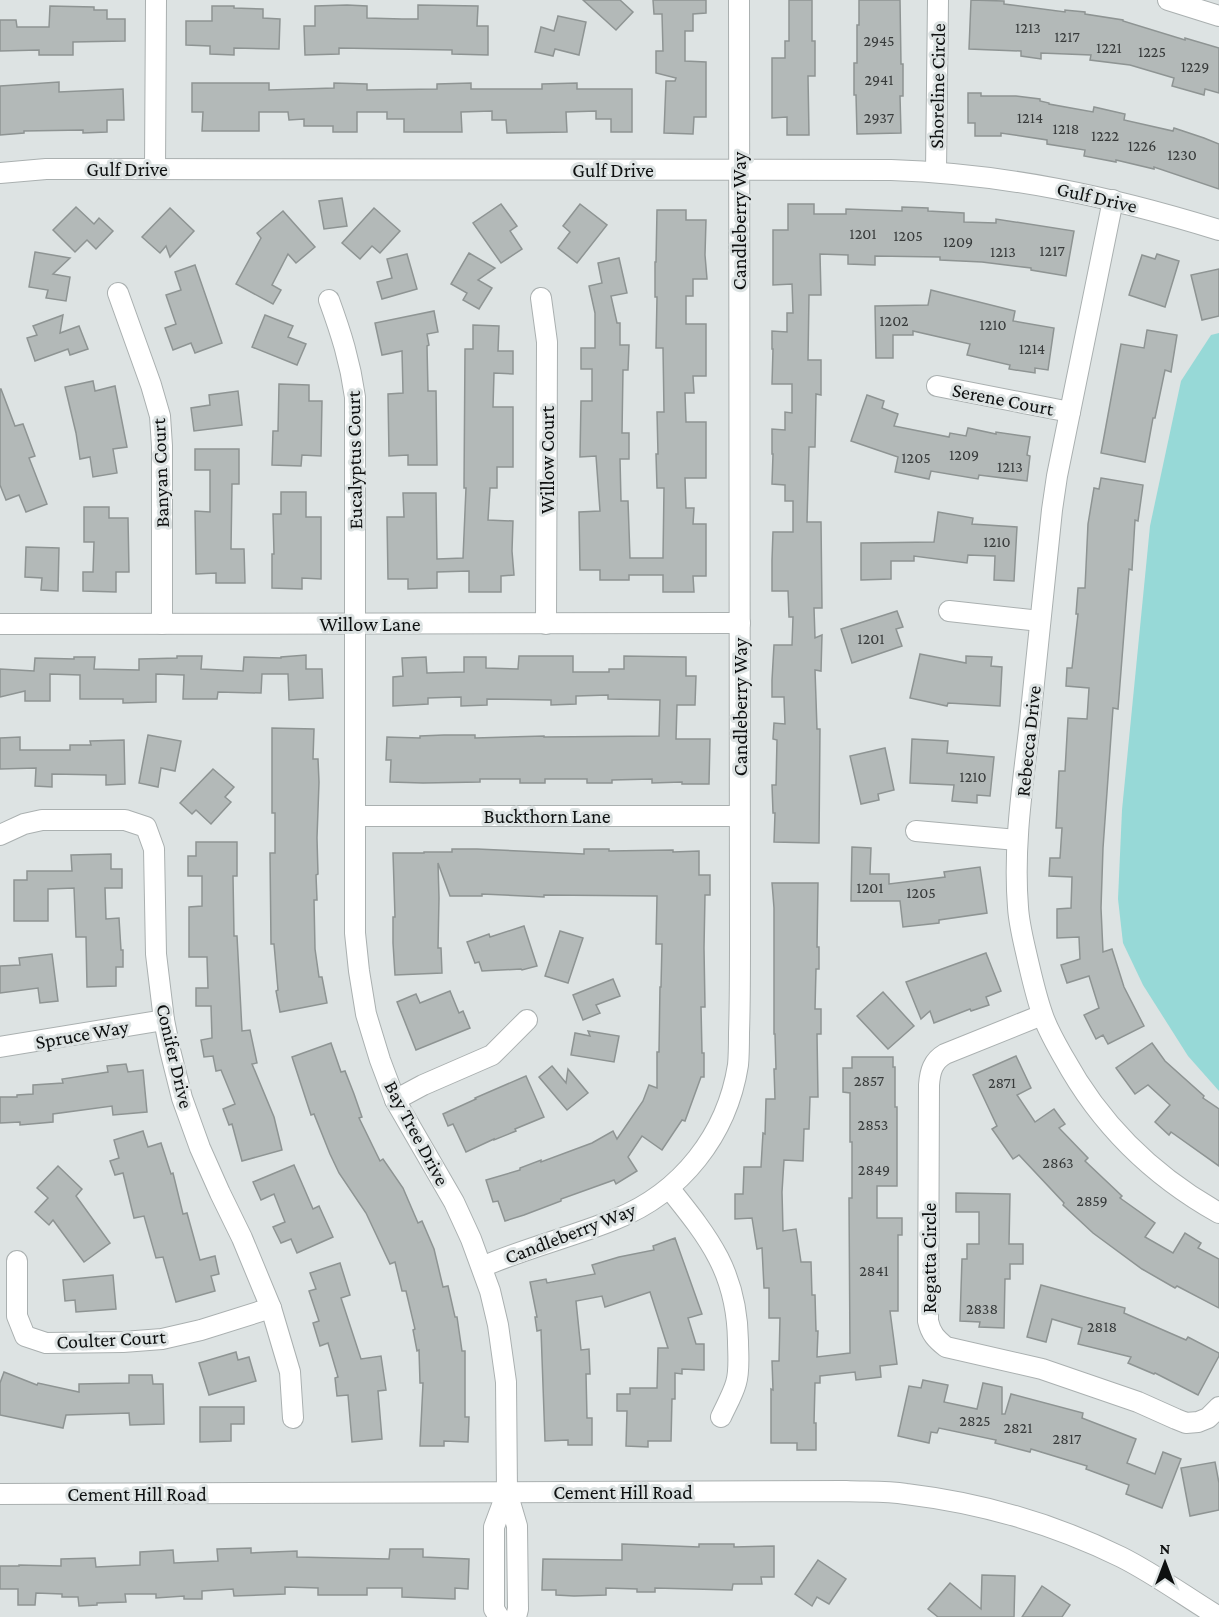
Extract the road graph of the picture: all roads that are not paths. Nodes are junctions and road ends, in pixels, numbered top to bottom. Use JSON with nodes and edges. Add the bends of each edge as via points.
{"nodes":[{"id":1,"x":156,"y":0,"type":"edge"},
{"id":2,"x":739,"y":0,"type":"edge"},
{"id":3,"x":938,"y":0,"type":"edge"},
{"id":4,"x":1168,"y":0,"type":"edge"},
{"id":5,"x":1219,"y":16,"type":"edge"},
{"id":6,"x":155,"y":169,"type":"junction"},
{"id":7,"x":740,"y":171,"type":"junction"},
{"id":8,"x":936,"y":171,"type":"junction"},
{"id":9,"x":0,"y":173,"type":"edge"},
{"id":10,"x":1113,"y":200,"type":"junction"},
{"id":11,"x":1219,"y":230,"type":"edge"},
{"id":12,"x":118,"y":293,"type":"dead end"},
{"id":13,"x":541,"y":298,"type":"dead end"},
{"id":14,"x":329,"y":300,"type":"dead end"},
{"id":15,"x":937,"y":386,"type":"dead end"},
{"id":16,"x":1070,"y":412,"type":"junction"},
{"id":17,"x":949,"y":611,"type":"dead end"},
{"id":18,"x":1040,"y":621,"type":"junction"},
{"id":19,"x":740,"y":623,"type":"junction"},
{"id":20,"x":0,"y":624,"type":"edge"},
{"id":21,"x":162,"y":624,"type":"junction"},
{"id":22,"x":355,"y":624,"type":"junction"},
{"id":23,"x":546,"y":624,"type":"junction"},
{"id":24,"x":355,"y":816,"type":"junction"},
{"id":25,"x":739,"y":816,"type":"junction"},
{"id":26,"x":916,"y":831,"type":"dead end"},
{"id":27,"x":0,"y":835,"type":"edge"},
{"id":28,"x":1017,"y":840,"type":"junction"},
{"id":29,"x":1042,"y":1015,"type":"junction"},
{"id":30,"x":164,"y":1020,"type":"junction"},
{"id":31,"x":527,"y":1020,"type":"dead end"},
{"id":32,"x":0,"y":1047,"type":"edge"},
{"id":33,"x":395,"y":1100,"type":"junction"},
{"id":34,"x":669,"y":1188,"type":"junction"},
{"id":35,"x":1219,"y":1213,"type":"edge"},
{"id":36,"x":17,"y":1261,"type":"dead end"},
{"id":37,"x":482,"y":1267,"type":"junction"},
{"id":38,"x":271,"y":1308,"type":"junction"},
{"id":39,"x":1219,"y":1407,"type":"edge"},
{"id":40,"x":721,"y":1417,"type":"dead end"},
{"id":41,"x":293,"y":1418,"type":"dead end"},
{"id":42,"x":507,"y":1492,"type":"junction"},
{"id":43,"x":0,"y":1494,"type":"edge"},
{"id":44,"x":499,"y":1617,"type":"edge"},
{"id":45,"x":516,"y":1617,"type":"edge"},
{"id":46,"x":1219,"y":1617,"type":"edge"}],
"edges":[{"from":1,"to":6,"type":"street"},
{"from":2,"to":7,"type":"street","name":"Candleberry Way"},
{"from":3,"to":8,"type":"street","name":"Shoreline Circle"},
{"from":4,"to":5,"type":"street"},
{"from":6,"to":7,"type":"street","name":"Gulf Drive"},
{"from":6,"to":9,"type":"street","name":"Gulf Drive"},
{"from":7,"to":8,"type":"street","name":"Gulf Drive"},
{"from":7,"to":19,"type":"street","name":"Candleberry Way"},
{"from":8,"to":10,"type":"street","name":"Gulf Drive","via":[[1023,182]]},
{"from":10,"to":11,"type":"street","name":"Gulf Drive"},
{"from":10,"to":16,"type":"street","name":"Rebecca Drive"},
{"from":12,"to":21,"type":"street","name":"Banyan Court","via":[[160,416]]},
{"from":13,"to":23,"type":"street","name":"Willow Court","via":[[547,342]]},
{"from":14,"to":22,"type":"street","name":"Eucalyptus Court","via":[[351,367],[355,397]]},
{"from":15,"to":16,"type":"street","name":"Serene Court"},
{"from":16,"to":18,"type":"street","name":"Rebecca Drive","via":[[1052,510]]},
{"from":17,"to":18,"type":"street"},
{"from":18,"to":28,"type":"street","name":"Rebecca Drive"},
{"from":19,"to":23,"type":"street","name":"Willow Lane"},
{"from":19,"to":25,"type":"street","name":"Candleberry Way"},
{"from":20,"to":21,"type":"street","name":"Willow Lane"},
{"from":21,"to":22,"type":"street","name":"Willow Lane"},
{"from":22,"to":23,"type":"street","name":"Willow Lane"},
{"from":22,"to":24,"type":"street","name":"Bay Tree Drive"},
{"from":24,"to":25,"type":"street","name":"Buckthorn Lane"},
{"from":24,"to":33,"type":"street","name":"Bay Tree Drive","via":[[358,971],[366,1014]]},
{"from":25,"to":34,"type":"street","name":"Candleberry Way","via":[[738,1065],[728,1104],[710,1142]]},
{"from":26,"to":28,"type":"street"},
{"from":27,"to":30,"type":"street","name":"Conifer Drive","via":[[42,820],[125,820],[146,827],[154,849],[156,954]]},
{"from":28,"to":29,"type":"street","name":"Rebecca Drive","via":[[1018,909]]},
{"from":29,"to":35,"type":"street","name":"Rebecca Drive","via":[[1073,1074],[1117,1133],[1169,1181]]},
{"from":29,"to":39,"type":"street","name":"Regatta Circle","via":[[945,1054],[934,1063],[930,1074],[930,1331],[946,1347],[1042,1369],[1186,1423],[1208,1418]]},
{"from":30,"to":32,"type":"street","name":"Spruce Way"},
{"from":30,"to":38,"type":"street","name":"Conifer Drive","via":[[182,1098],[200,1148]]},
{"from":31,"to":33,"type":"street","via":[[492,1055]]},
{"from":33,"to":37,"type":"street","name":"Bay Tree Drive","via":[[454,1202]]},
{"from":34,"to":37,"type":"street","name":"Candleberry Way","via":[[616,1219]]},
{"from":34,"to":40,"type":"street","via":[[709,1240],[725,1270],[734,1300],[738,1339],[736,1383]]},
{"from":36,"to":38,"type":"street","name":"Coulter Court","via":[[17,1316],[25,1336],[46,1343],[162,1338]]},
{"from":37,"to":42,"type":"street","name":"Bay Tree Drive","via":[[498,1325],[506,1382]]},
{"from":38,"to":41,"type":"street","name":"Conifer Drive","via":[[290,1372]]},
{"from":42,"to":43,"type":"street","name":"Cement Hill Road"},
{"from":42,"to":44,"type":"street","name":"Bay Tree Drive","via":[[494,1527],[494,1609]]},
{"from":42,"to":45,"type":"street","name":"Bay Tree Drive","via":[[517,1526]]},
{"from":42,"to":46,"type":"street","name":"Cement Hill Road","via":[[846,1491],[904,1493],[944,1500],[1024,1518],[1090,1543],[1163,1581]]}]}
